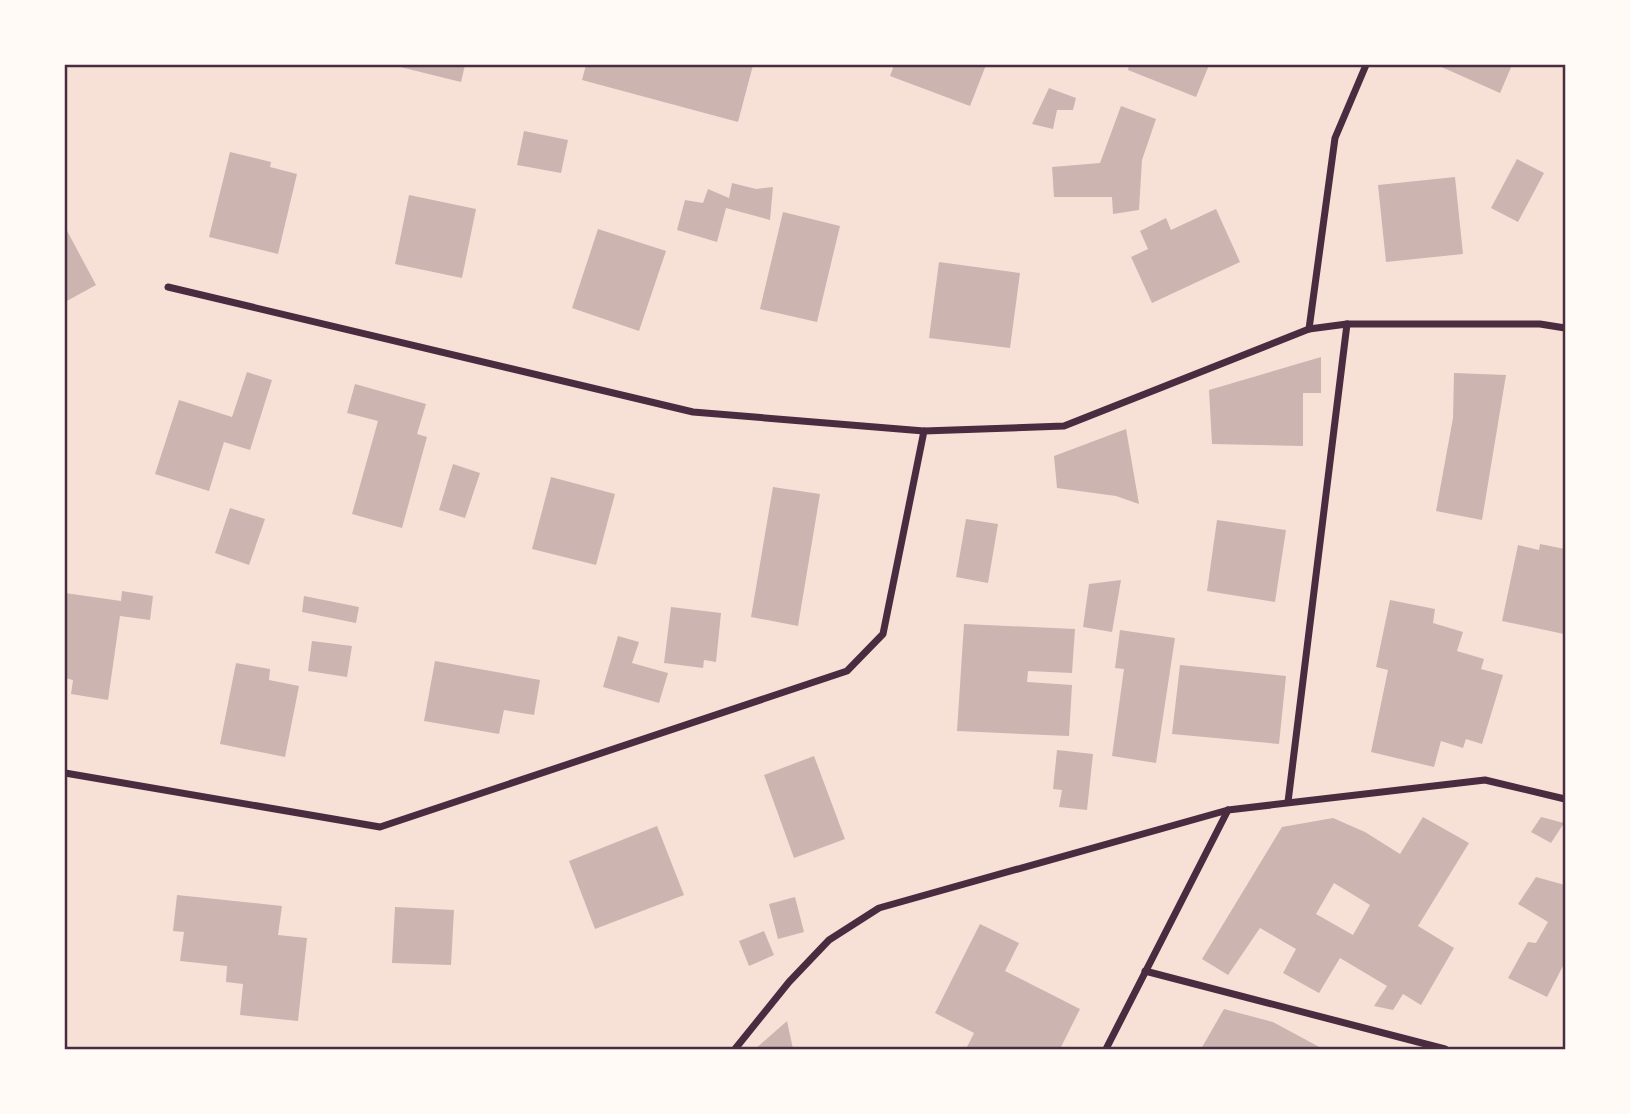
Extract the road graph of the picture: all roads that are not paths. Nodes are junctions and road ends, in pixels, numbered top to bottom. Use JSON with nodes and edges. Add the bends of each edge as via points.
{"nodes":[{"id":1,"x":1366,"y":65,"type":"edge"},
{"id":2,"x":169,"y":287,"type":"dead end"},
{"id":3,"x":1347,"y":324,"type":"junction"},
{"id":4,"x":1565,"y":328,"type":"edge"},
{"id":5,"x":1309,"y":329,"type":"junction"},
{"id":6,"x":924,"y":431,"type":"junction"},
{"id":7,"x":65,"y":773,"type":"edge"},
{"id":8,"x":1565,"y":799,"type":"edge"},
{"id":9,"x":1288,"y":802,"type":"junction"},
{"id":10,"x":1228,"y":810,"type":"junction"},
{"id":11,"x":1145,"y":971,"type":"junction"},
{"id":12,"x":735,"y":1049,"type":"edge"},
{"id":13,"x":1106,"y":1049,"type":"edge"},
{"id":14,"x":1444,"y":1049,"type":"edge"}],
"edges":[{"from":1,"to":5,"type":"street","via":[[1335,138]]},
{"from":2,"to":6,"type":"street","via":[[693,412]]},
{"from":3,"to":4,"type":"street","via":[[1540,324]]},
{"from":3,"to":5,"type":"street"},
{"from":3,"to":9,"type":"street"},
{"from":5,"to":6,"type":"street","via":[[1064,426]]},
{"from":6,"to":7,"type":"street","via":[[883,634],[847,671],[380,827]]},
{"from":8,"to":9,"type":"street","via":[[1485,780]]},
{"from":9,"to":10,"type":"street"},
{"from":10,"to":11,"type":"street"},
{"from":10,"to":12,"type":"street","via":[[879,908],[829,940]]},
{"from":11,"to":13,"type":"street"},
{"from":11,"to":14,"type":"street"}]}
